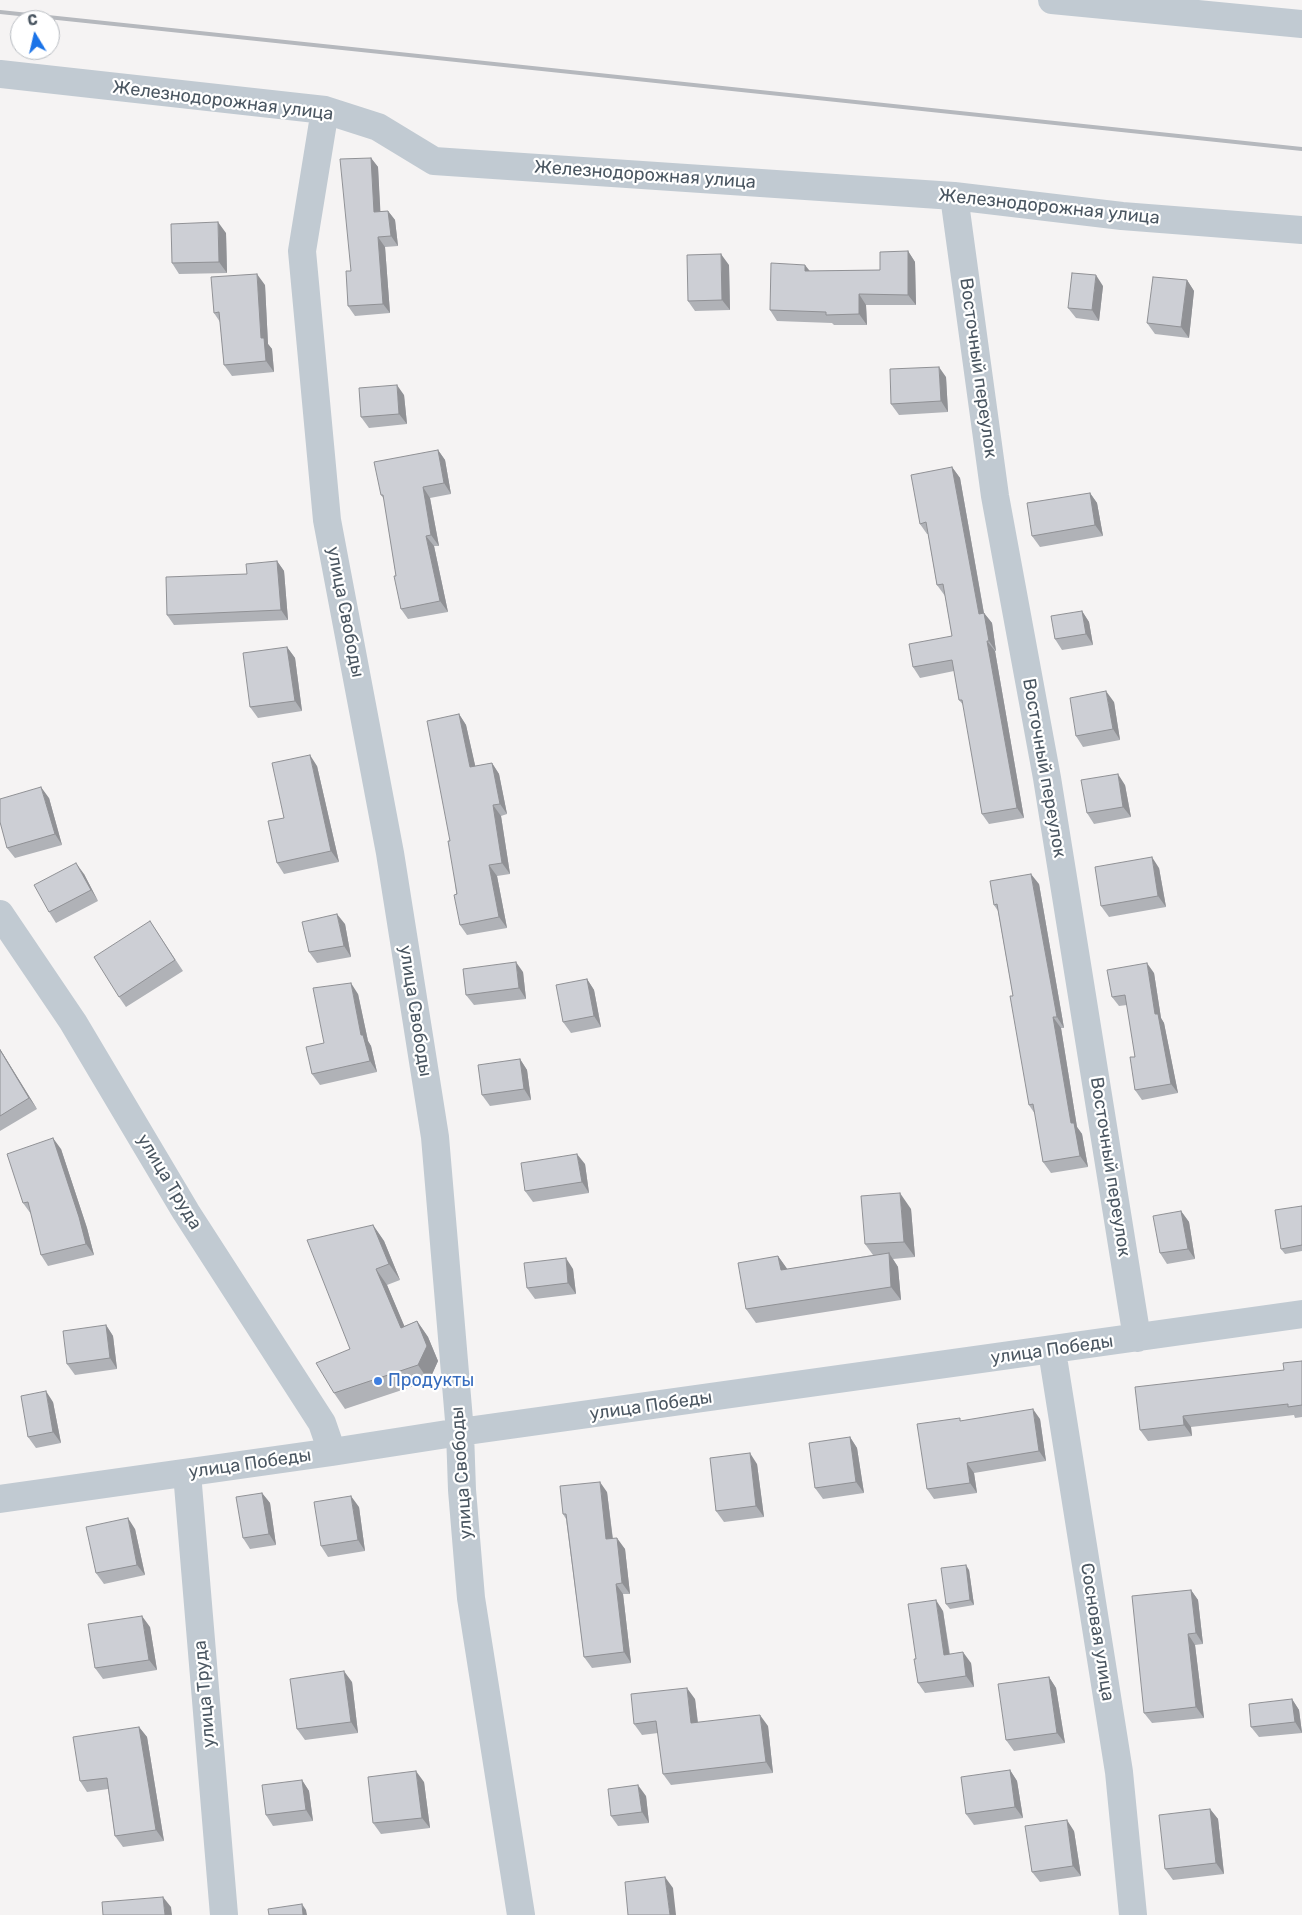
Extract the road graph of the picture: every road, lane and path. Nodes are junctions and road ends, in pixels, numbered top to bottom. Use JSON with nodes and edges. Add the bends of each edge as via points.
{"nodes":[{"id":1,"x":1052,"y":0,"type":"edge"},
{"id":2,"x":1302,"y":24,"type":"edge"},
{"id":3,"x":0,"y":74,"type":"edge"},
{"id":4,"x":325,"y":110,"type":"junction"},
{"id":5,"x":954,"y":196,"type":"junction"},
{"id":6,"x":1302,"y":230,"type":"edge"},
{"id":7,"x":0,"y":914,"type":"edge"},
{"id":8,"x":1302,"y":1314,"type":"edge"},
{"id":9,"x":1137,"y":1338,"type":"junction"},
{"id":10,"x":1052,"y":1350,"type":"junction"},
{"id":11,"x":460,"y":1432,"type":"junction"},
{"id":12,"x":332,"y":1452,"type":"junction"},
{"id":13,"x":187,"y":1473,"type":"junction"},
{"id":14,"x":0,"y":1499,"type":"edge"},
{"id":15,"x":224,"y":1915,"type":"edge"},
{"id":16,"x":522,"y":1915,"type":"edge"},
{"id":17,"x":1133,"y":1915,"type":"edge"}],
"edges":[{"from":1,"to":2,"type":"street"},
{"from":3,"to":4,"type":"street","name":"Железнодорожная улица"},
{"from":4,"to":5,"type":"street","name":"Железнодорожная улица","via":[[378,127],[434,161]]},
{"from":4,"to":11,"type":"street","name":"улица Свободы","via":[[302,251],[327,520],[390,853],[435,1137]]},
{"from":5,"to":6,"type":"street","name":"Железнодорожная улица","via":[[1122,216]]},
{"from":5,"to":9,"type":"street","name":"Восточный переулок","via":[[995,496],[1046,778]]},
{"from":7,"to":12,"type":"street","name":"улица Труда","via":[[73,1022],[186,1212],[322,1423]]},
{"from":8,"to":9,"type":"street","name":"улица Победы"},
{"from":9,"to":10,"type":"street","name":"улица Победы"},
{"from":10,"to":11,"type":"street","name":"улица Победы"},
{"from":10,"to":17,"type":"street","name":"Сосновая улица","via":[[1119,1772]]},
{"from":11,"to":12,"type":"street","name":"улица Победы"},
{"from":11,"to":16,"type":"street","name":"улица Свободы","via":[[471,1598]]},
{"from":12,"to":13,"type":"street","name":"улица Победы"},
{"from":13,"to":14,"type":"street","name":"улица Победы"},
{"from":13,"to":15,"type":"street","name":"улица Труда"}]}
